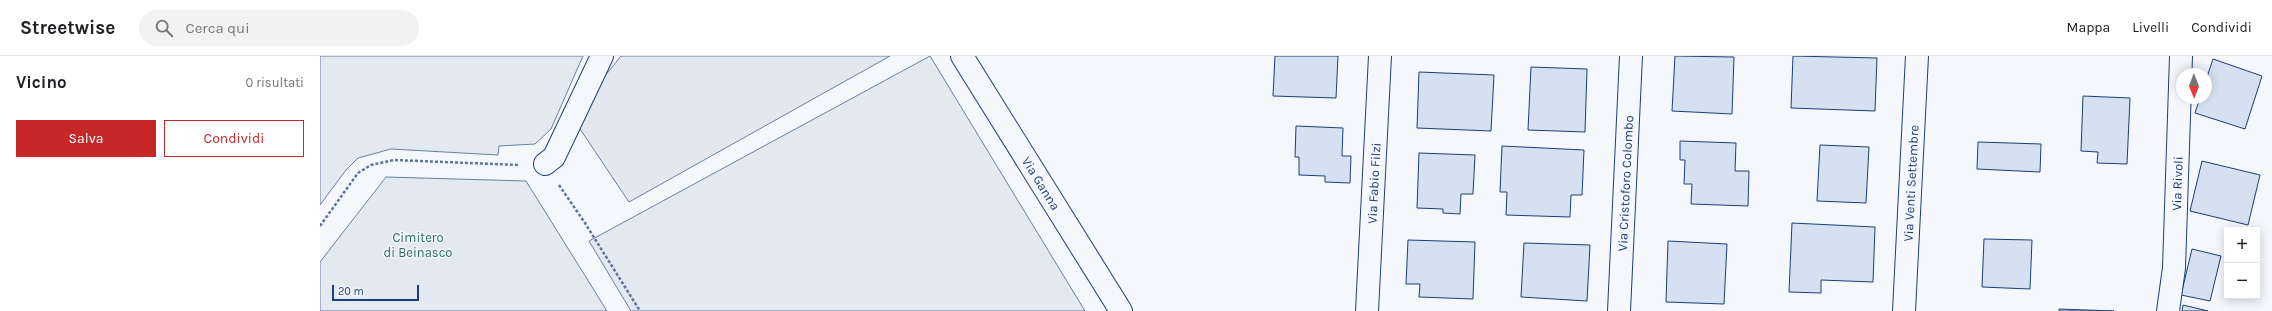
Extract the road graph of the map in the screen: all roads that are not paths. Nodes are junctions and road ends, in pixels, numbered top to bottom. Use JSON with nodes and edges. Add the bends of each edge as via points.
{"nodes":[{"id":1,"x":602,"y":56,"type":"edge"},
{"id":2,"x":962,"y":56,"type":"edge"},
{"id":3,"x":1380,"y":56,"type":"edge"},
{"id":4,"x":1631,"y":56,"type":"edge"},
{"id":5,"x":1917,"y":56,"type":"edge"},
{"id":6,"x":2181,"y":56,"type":"edge"},
{"id":7,"x":544,"y":164,"type":"road end"},
{"id":8,"x":1121,"y":311,"type":"edge"},
{"id":9,"x":1366,"y":311,"type":"edge"},
{"id":10,"x":1619,"y":311,"type":"edge"},
{"id":11,"x":1904,"y":311,"type":"edge"},
{"id":12,"x":2168,"y":311,"type":"edge"}],
"edges":[{"from":1,"to":7,"type":"street","via":[[554,157]]},
{"from":2,"to":8,"type":"street","name":"Via Ganna"},
{"from":3,"to":9,"type":"street","name":"Via Fabio Filzi"},
{"from":4,"to":10,"type":"street","name":"Via Cristoforo Colombo"},
{"from":5,"to":11,"type":"street","name":"Via Venti Settembre"},
{"from":6,"to":12,"type":"street","name":"Via Rivoli","via":[[2174,268]]}]}
